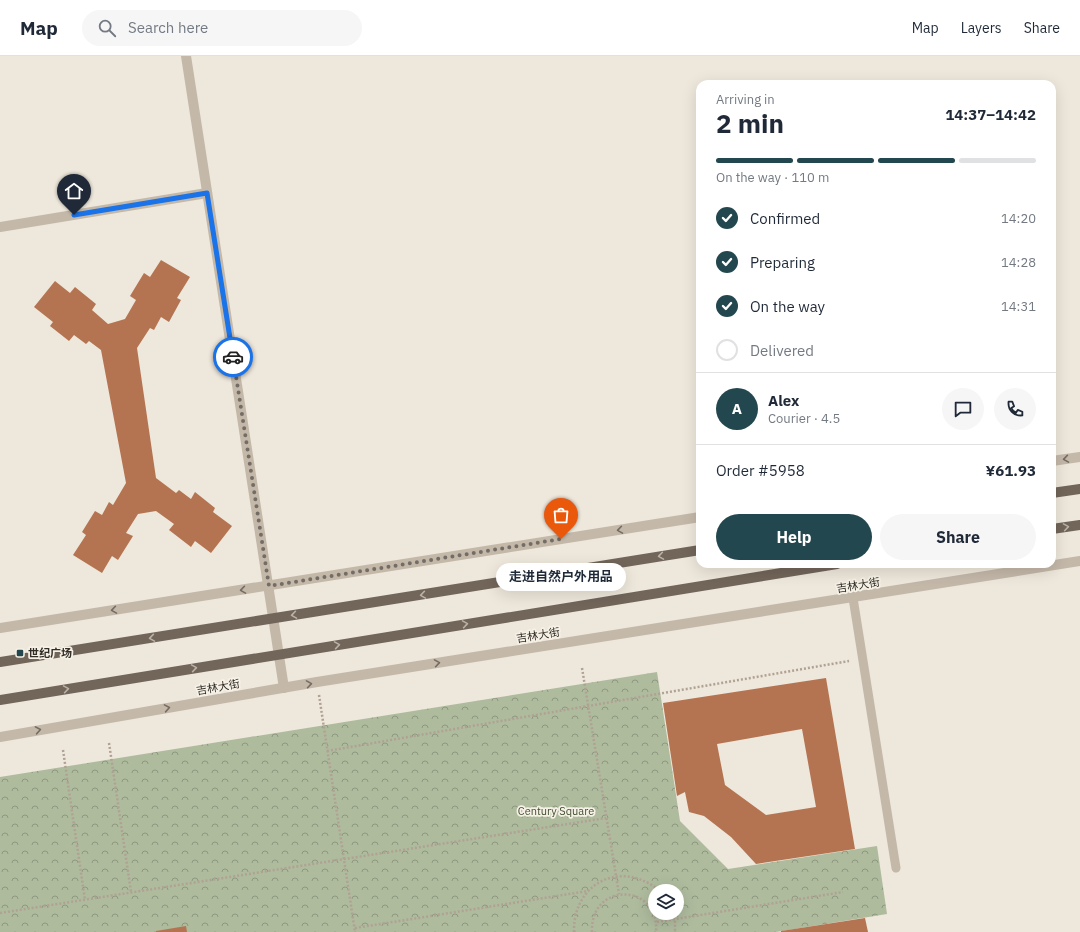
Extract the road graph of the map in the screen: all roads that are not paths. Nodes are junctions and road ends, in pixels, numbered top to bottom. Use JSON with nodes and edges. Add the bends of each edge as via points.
{"nodes":[{"id":1,"x":186,"y":56,"type":"edge"},
{"id":2,"x":207,"y":193,"type":"junction"},
{"id":3,"x":0,"y":227,"type":"edge"},
{"id":4,"x":1080,"y":457,"type":"edge"},
{"id":5,"x":1056,"y":460,"type":"edge"},
{"id":6,"x":1080,"y":489,"type":"edge"},
{"id":7,"x":1056,"y":492,"type":"edge"},
{"id":8,"x":696,"y":518,"type":"edge"},
{"id":9,"x":1080,"y":525,"type":"edge"},
{"id":10,"x":1056,"y":528,"type":"edge"},
{"id":11,"x":696,"y":551,"type":"edge"},
{"id":12,"x":1080,"y":562,"type":"edge"},
{"id":13,"x":1056,"y":566,"type":"edge"},
{"id":14,"x":812,"y":568,"type":"edge"},
{"id":15,"x":1042,"y":568,"type":"edge"},
{"id":16,"x":269,"y":586,"type":"junction"},
{"id":17,"x":853,"y":598,"type":"junction"},
{"id":18,"x":273,"y":618,"type":"junction"},
{"id":19,"x":0,"y":628,"type":"edge"},
{"id":20,"x":278,"y":654,"type":"junction"},
{"id":21,"x":0,"y":662,"type":"edge"},
{"id":22,"x":284,"y":688,"type":"junction"},
{"id":23,"x":0,"y":700,"type":"edge"},
{"id":24,"x":0,"y":737,"type":"edge"},
{"id":25,"x":896,"y":868,"type":"dead end"}],
"edges":[{"from":1,"to":2,"type":"street"},
{"from":2,"to":3,"type":"street"},
{"from":2,"to":16,"type":"street"},
{"from":4,"to":5,"type":"street","one_way":true},
{"from":6,"to":7,"type":"main road"},
{"from":8,"to":16,"type":"street","one_way":true},
{"from":10,"to":9,"type":"main road","one_way":true},
{"from":11,"to":18,"type":"main road","one_way":true},
{"from":12,"to":13,"type":"street","name":"吉林大街"},
{"from":20,"to":14,"type":"main road","name":"吉林大街","one_way":true},
{"from":15,"to":17,"type":"street","name":"吉林大街"},
{"from":16,"to":18,"type":"street"},
{"from":16,"to":19,"type":"street","one_way":true},
{"from":22,"to":17,"type":"street","name":"吉林大街","one_way":true},
{"from":17,"to":25,"type":"lane"},
{"from":18,"to":20,"type":"street"},
{"from":18,"to":21,"type":"main road","one_way":true},
{"from":20,"to":22,"type":"street"},
{"from":23,"to":20,"type":"main road","name":"吉林大街","one_way":true},
{"from":24,"to":22,"type":"street","name":"吉林大街","one_way":true}]}
